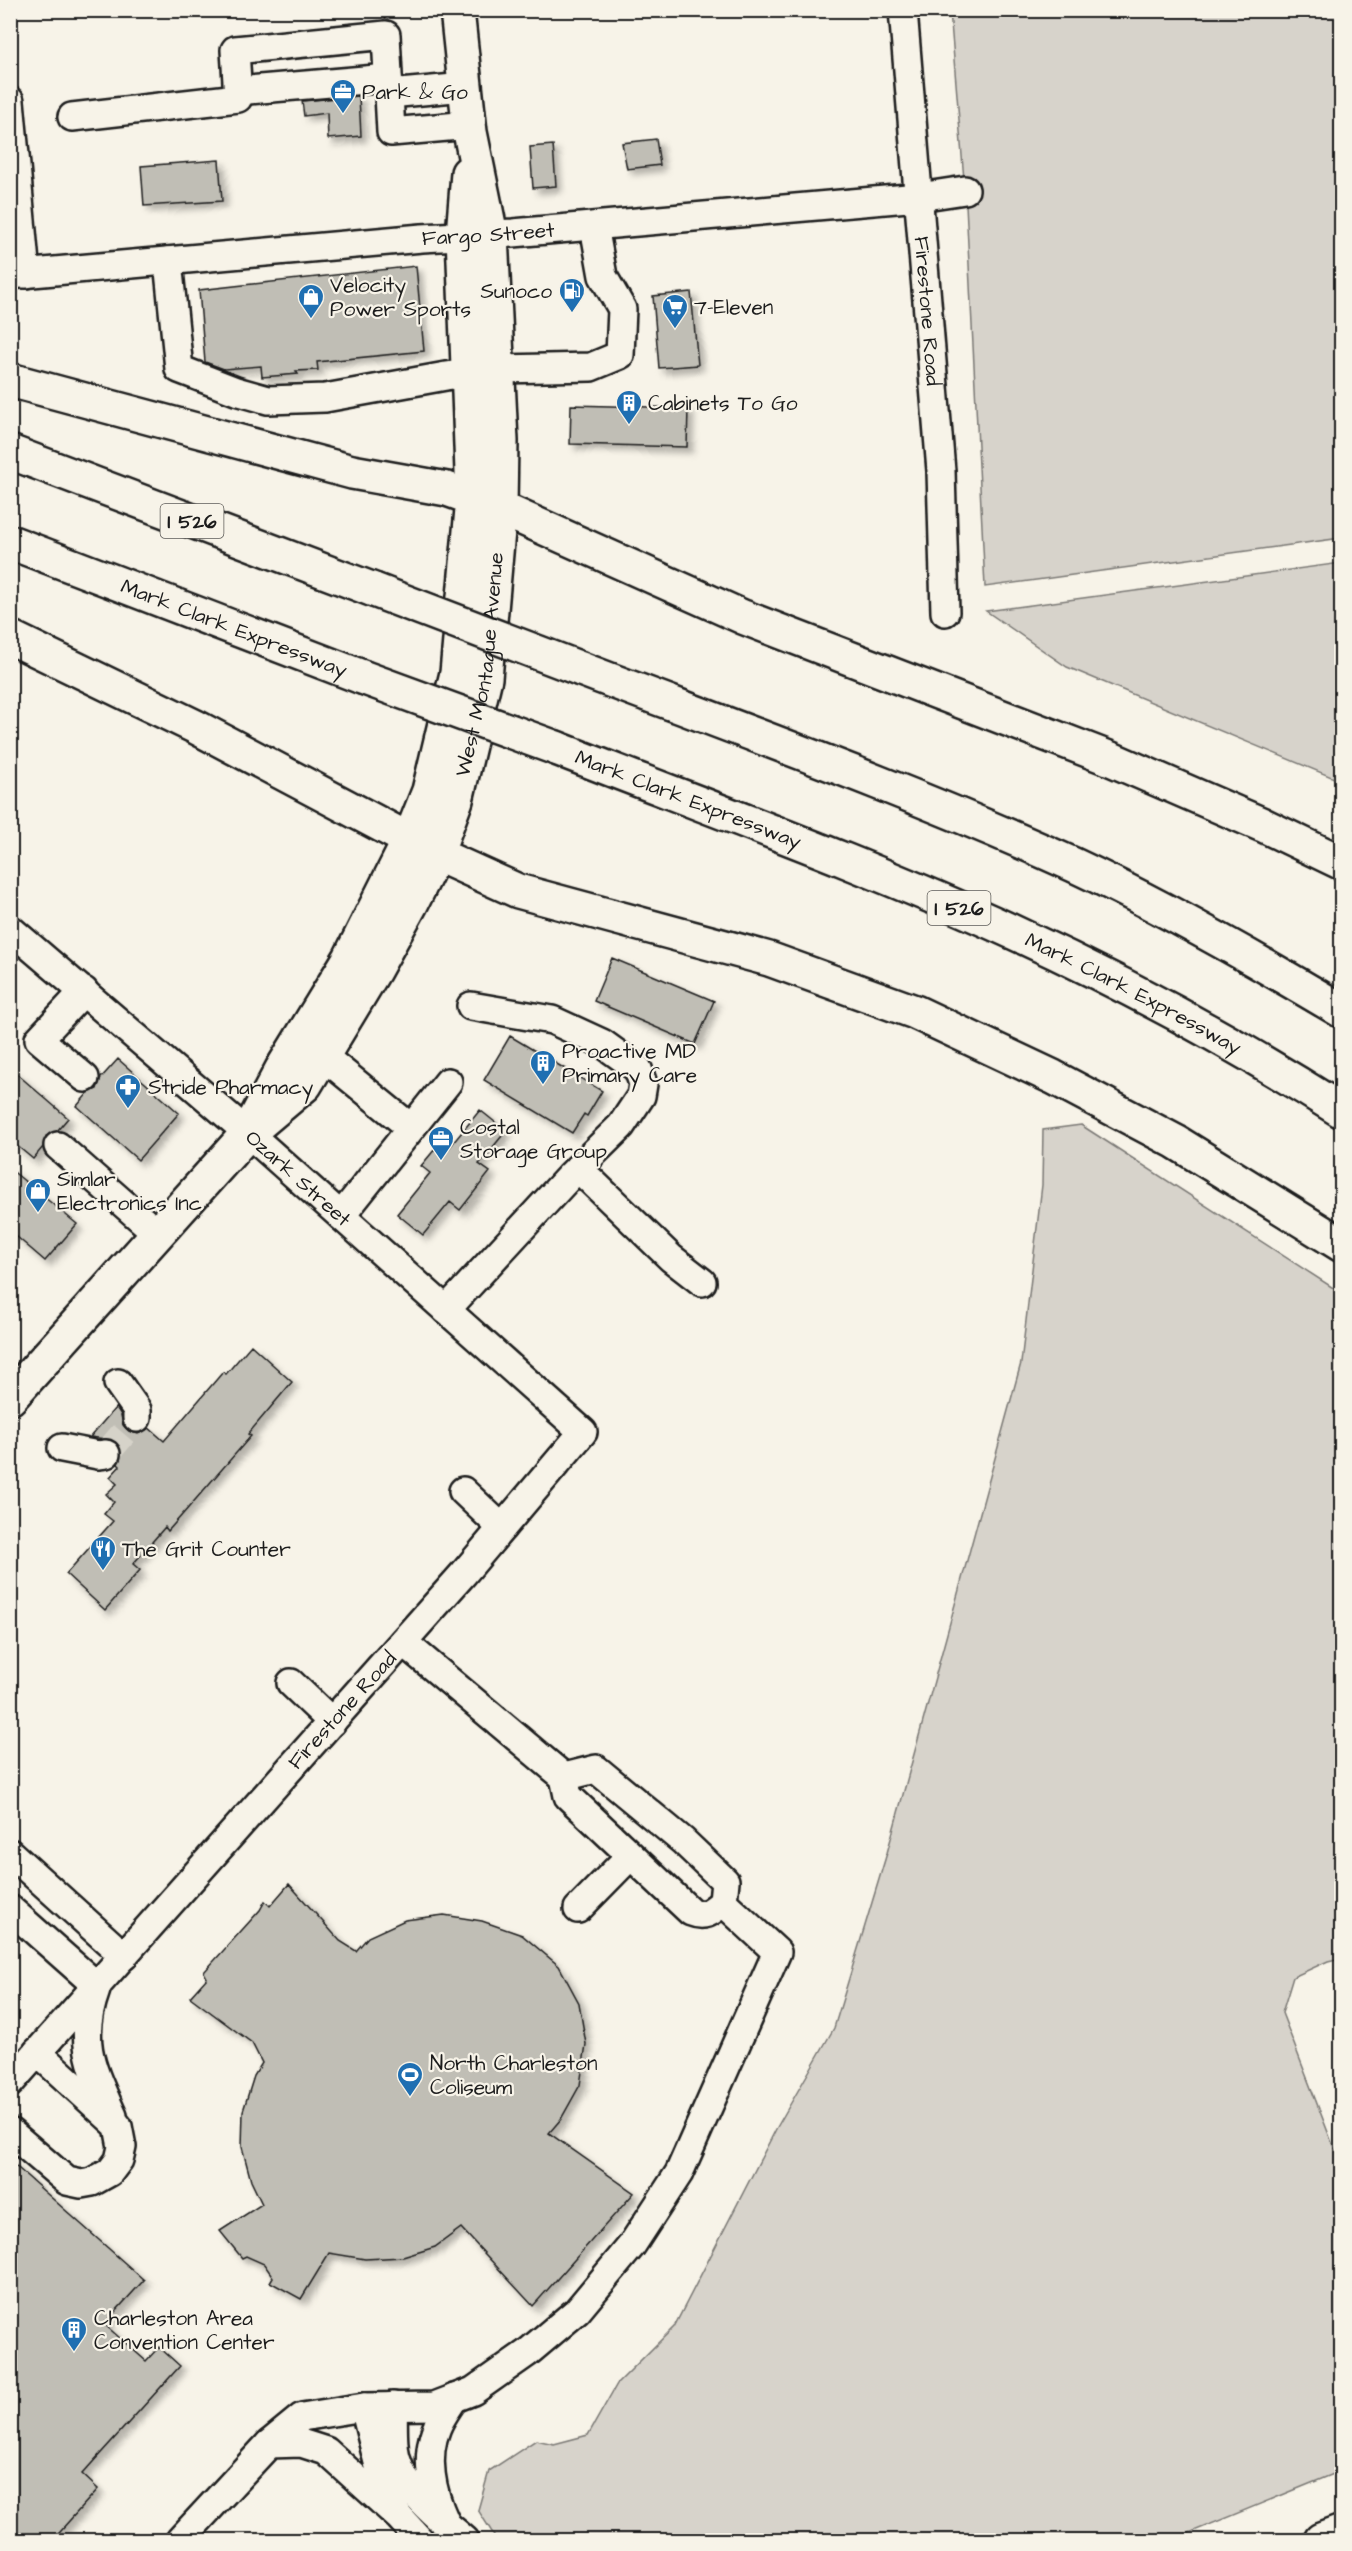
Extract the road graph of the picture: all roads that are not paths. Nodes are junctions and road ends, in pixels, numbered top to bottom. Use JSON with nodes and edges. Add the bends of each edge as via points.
{"nodes":[{"id":1,"x":457,"y":10,"type":"edge"},
{"id":2,"x":903,"y":10,"type":"edge"},
{"id":3,"x":389,"y":86,"type":"junction"},
{"id":4,"x":465,"y":87,"type":"junction"},
{"id":5,"x":237,"y":91,"type":"junction"},
{"id":6,"x":10,"y":100,"type":"edge"},
{"id":7,"x":72,"y":117,"type":"dead end"},
{"id":8,"x":470,"y":129,"type":"junction"},
{"id":9,"x":12,"y":131,"type":"edge"},
{"id":10,"x":965,"y":190,"type":"dead end"},
{"id":11,"x":919,"y":197,"type":"junction"},
{"id":12,"x":594,"y":225,"type":"junction"},
{"id":13,"x":477,"y":235,"type":"junction"},
{"id":14,"x":168,"y":261,"type":"junction"},
{"id":15,"x":18,"y":275,"type":"edge"},
{"id":16,"x":484,"y":370,"type":"junction"},
{"id":17,"x":10,"y":380,"type":"edge"},
{"id":18,"x":10,"y":452,"type":"edge"},
{"id":19,"x":487,"y":503,"type":"junction"},
{"id":20,"x":10,"y":542,"type":"edge"},
{"id":21,"x":945,"y":612,"type":"dead end"},
{"id":22,"x":10,"y":637,"type":"edge"},
{"id":23,"x":422,"y":848,"type":"junction"},
{"id":24,"x":1341,"y":863,"type":"edge"},
{"id":25,"x":1154,"y":906,"type":"junction"},
{"id":26,"x":10,"y":929,"type":"edge"},
{"id":27,"x":1341,"y":989,"type":"edge"},
{"id":28,"x":84,"y":991,"type":"junction"},
{"id":29,"x":471,"y":1006,"type":"dead end"},
{"id":30,"x":1341,"y":1011,"type":"edge"},
{"id":31,"x":323,"y":1056,"type":"junction"},
{"id":32,"x":85,"y":1078,"type":"dead end"},
{"id":33,"x":448,"y":1082,"type":"dead end"},
{"id":34,"x":1341,"y":1111,"type":"edge"},
{"id":35,"x":411,"y":1128,"type":"junction"},
{"id":36,"x":248,"y":1133,"type":"junction"},
{"id":37,"x":58,"y":1146,"type":"dead end"},
{"id":38,"x":578,"y":1168,"type":"junction"},
{"id":39,"x":341,"y":1215,"type":"junction"},
{"id":40,"x":158,"y":1234,"type":"junction"},
{"id":41,"x":1341,"y":1245,"type":"edge"},
{"id":42,"x":702,"y":1282,"type":"dead end"},
{"id":43,"x":446,"y":1310,"type":"junction"},
{"id":44,"x":118,"y":1383,"type":"dead end"},
{"id":45,"x":10,"y":1398,"type":"edge"},
{"id":46,"x":137,"y":1418,"type":"dead end"},
{"id":47,"x":583,"y":1432,"type":"joint"},
{"id":48,"x":62,"y":1448,"type":"dead end"},
{"id":49,"x":106,"y":1454,"type":"dead end"},
{"id":50,"x":463,"y":1491,"type":"dead end"},
{"id":51,"x":502,"y":1528,"type":"junction"},
{"id":52,"x":403,"y":1642,"type":"junction"},
{"id":53,"x":291,"y":1683,"type":"dead end"},
{"id":54,"x":332,"y":1722,"type":"junction"},
{"id":55,"x":564,"y":1777,"type":"junction"},
{"id":56,"x":10,"y":1854,"type":"edge"},
{"id":57,"x":630,"y":1856,"type":"junction"},
{"id":58,"x":723,"y":1902,"type":"junction"},
{"id":59,"x":10,"y":1909,"type":"edge"},
{"id":60,"x":578,"y":1910,"type":"dead end"},
{"id":61,"x":124,"y":1956,"type":"junction"},
{"id":62,"x":97,"y":1986,"type":"junction"},
{"id":63,"x":37,"y":2052,"type":"junction"},
{"id":64,"x":10,"y":2084,"type":"edge"},
{"id":65,"x":118,"y":2126,"type":"junction"},
{"id":66,"x":10,"y":2132,"type":"edge"},
{"id":67,"x":454,"y":2398,"type":"junction"},
{"id":68,"x":393,"y":2406,"type":"junction"},
{"id":69,"x":364,"y":2407,"type":"junction"},
{"id":70,"x":269,"y":2444,"type":"junction"},
{"id":71,"x":399,"y":2517,"type":"junction"},
{"id":72,"x":1341,"y":2532,"type":"edge"},
{"id":73,"x":456,"y":2533,"type":"edge"},
{"id":74,"x":180,"y":2541,"type":"edge"},
{"id":75,"x":420,"y":2541,"type":"edge"},
{"id":76,"x":1321,"y":2541,"type":"edge"}],
"edges":[{"from":1,"to":4,"type":"main road","name":"West Montague Avenue"},
{"from":2,"to":11,"type":"street","name":"Firestone Road"},
{"from":3,"to":4,"type":"street"},
{"from":3,"to":5,"type":"street"},
{"from":3,"to":5,"type":"street","via":[[386,35],[235,50]]},
{"from":3,"to":8,"type":"street","via":[[391,132]]},
{"from":4,"to":8,"type":"main road","name":"West Montague Avenue"},
{"from":5,"to":7,"type":"street","via":[[238,98]]},
{"from":6,"to":9,"type":"street"},
{"from":8,"to":13,"type":"main road","name":"West Montague Avenue"},
{"from":9,"to":15,"type":"street"},
{"from":10,"to":11,"type":"street","name":"Fargo Street"},
{"from":11,"to":12,"type":"street","name":"Fargo Street"},
{"from":11,"to":21,"type":"street","name":"Firestone Road","via":[[941,471]]},
{"from":12,"to":13,"type":"street","name":"Fargo Street"},
{"from":12,"to":16,"type":"street","via":[[603,276],[622,309],[620,355],[591,367]]},
{"from":13,"to":14,"type":"street","name":"Fargo Street"},
{"from":13,"to":16,"type":"main road","name":"West Montague Avenue"},
{"from":14,"to":15,"type":"street","name":"Fargo Street"},
{"from":14,"to":16,"type":"street","via":[[178,369],[236,391],[268,400],[325,398]]},
{"from":16,"to":19,"type":"main road","name":"West Montague Avenue"},
{"from":17,"to":19,"type":"main road","via":[[352,472],[447,489]]},
{"from":18,"to":25,"type":"main road","number":"I 526","bridge":true,"via":[[894,788],[1076,866]]},
{"from":19,"to":23,"type":"main road","name":"West Montague Avenue","via":[[457,674],[429,792]]},
{"from":19,"to":24,"type":"main road","via":[[743,617],[1111,759]]},
{"from":20,"to":34,"type":"main road","name":"Mark Clark Expressway","number":"I 526","bridge":true,"via":[[928,894],[1146,997]]},
{"from":22,"to":23,"type":"main road","via":[[196,727]]},
{"from":23,"to":31,"type":"main road","name":"West Montague Avenue","via":[[374,970]]},
{"from":23,"to":36,"type":"main road","name":"West Montague Avenue","via":[[282,1068]]},
{"from":23,"to":41,"type":"main road","via":[[518,891],[769,959],[915,1012],[1053,1077],[1176,1142]]},
{"from":25,"to":27,"type":"main road","via":[[1250,939]]},
{"from":25,"to":30,"type":"main road","number":"I 526"},
{"from":26,"to":28,"type":"street","name":"Ozark Street"},
{"from":28,"to":32,"type":"street","via":[[39,1039]]},
{"from":28,"to":36,"type":"street","name":"Ozark Street"},
{"from":29,"to":38,"type":"street","via":[[552,1020],[602,1043],[638,1070],[643,1084],[641,1096],[621,1126]]},
{"from":31,"to":35,"type":"street"},
{"from":31,"to":36,"type":"main road","name":"West Montague Avenue","via":[[305,1085]]},
{"from":33,"to":35,"type":"street"},
{"from":35,"to":39,"type":"street"},
{"from":36,"to":39,"type":"street","name":"Ozark Street"},
{"from":36,"to":40,"type":"main road","name":"West Montague Avenue"},
{"from":37,"to":40,"type":"street"},
{"from":38,"to":42,"type":"street","via":[[671,1258]]},
{"from":38,"to":43,"type":"street"},
{"from":39,"to":43,"type":"street","name":"Ozark Street"},
{"from":40,"to":45,"type":"main road","name":"West Montague Avenue"},
{"from":43,"to":47,"type":"street","name":"Ozark Street"},
{"from":44,"to":46,"type":"street","via":[[137,1410]]},
{"from":47,"to":51,"type":"street","name":"Firestone Road"},
{"from":48,"to":49,"type":"street"},
{"from":50,"to":51,"type":"street"},
{"from":51,"to":52,"type":"street","name":"Firestone Road"},
{"from":52,"to":54,"type":"street","name":"Firestone Road"},
{"from":52,"to":55,"type":"street"},
{"from":53,"to":54,"type":"street"},
{"from":54,"to":61,"type":"street","name":"Firestone Road"},
{"from":55,"to":57,"type":"street","via":[[568,1796]]},
{"from":55,"to":58,"type":"street","via":[[596,1769],[725,1881]]},
{"from":56,"to":61,"type":"street"},
{"from":57,"to":58,"type":"street","via":[[692,1912],[708,1914]]},
{"from":57,"to":60,"type":"street"},
{"from":58,"to":67,"type":"street","via":[[777,1952],[679,2173],[632,2245],[577,2311],[509,2366],[473,2391]]},
{"from":59,"to":62,"type":"street"},
{"from":61,"to":62,"type":"street","name":"Firestone Road"},
{"from":62,"to":63,"type":"street","name":"Firestone Road"},
{"from":62,"to":65,"type":"street","via":[[86,2039],[90,2064]]},
{"from":63,"to":64,"type":"street","name":"Firestone Road"},
{"from":63,"to":65,"type":"street"},
{"from":65,"to":66,"type":"street","via":[[122,2147],[119,2160],[102,2178],[81,2184],[67,2181]]},
{"from":67,"to":68,"type":"street","via":[[434,2406]]},
{"from":67,"to":73,"type":"street","via":[[436,2429],[430,2466],[435,2497]]},
{"from":68,"to":69,"type":"street"},
{"from":68,"to":73,"type":"street","via":[[396,2457],[408,2484],[424,2505]]},
{"from":69,"to":70,"type":"street","via":[[302,2417]]},
{"from":69,"to":71,"type":"street","via":[[385,2490]]},
{"from":70,"to":71,"type":"street","via":[[301,2443],[326,2451]]},
{"from":70,"to":74,"type":"street"},
{"from":71,"to":75,"type":"street"},
{"from":72,"to":76,"type":"main road"}]}
